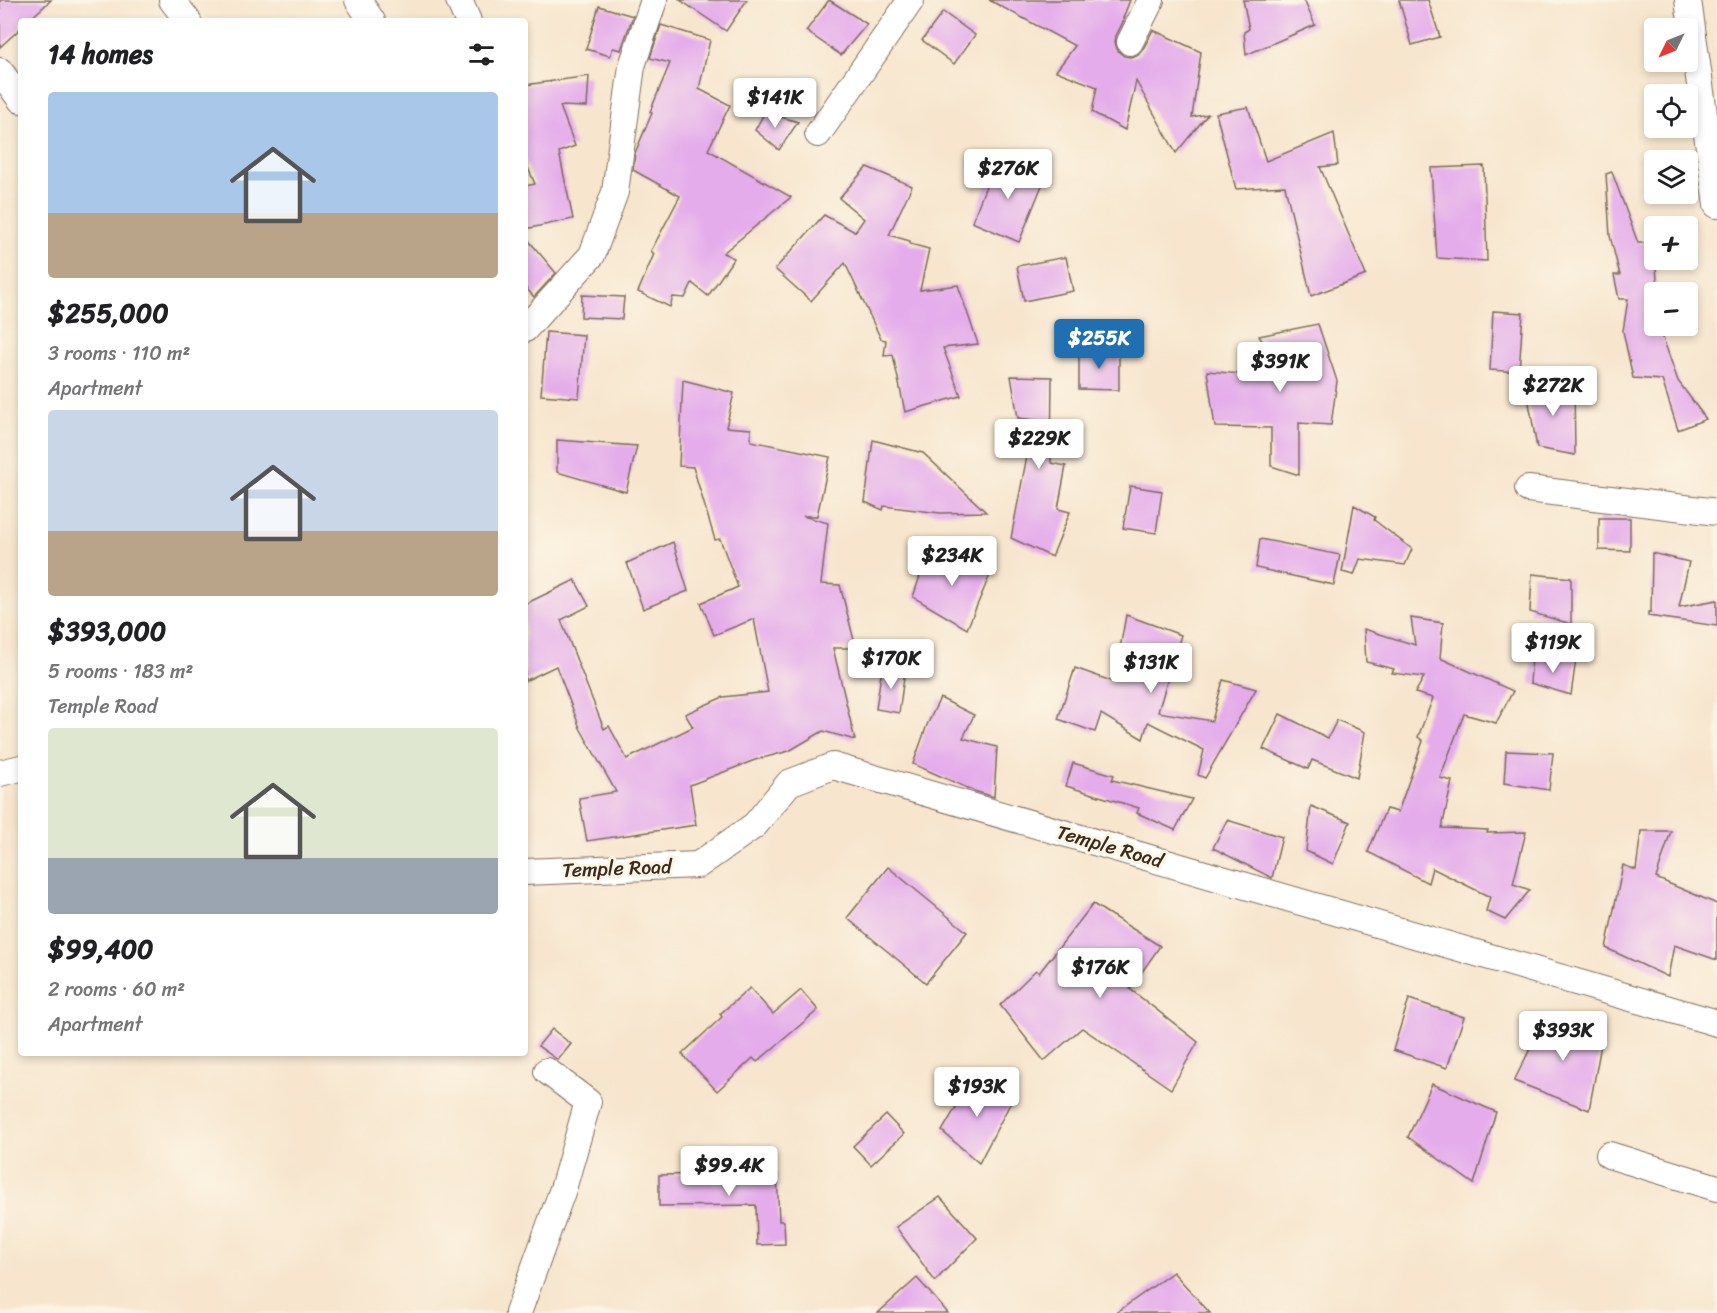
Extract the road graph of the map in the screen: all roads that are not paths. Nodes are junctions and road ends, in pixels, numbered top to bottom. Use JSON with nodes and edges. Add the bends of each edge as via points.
{"nodes":[{"id":1,"x":172,"y":0,"type":"edge"},
{"id":2,"x":358,"y":0,"type":"edge"},
{"id":3,"x":459,"y":0,"type":"edge"},
{"id":4,"x":654,"y":0,"type":"edge"},
{"id":5,"x":911,"y":0,"type":"edge"},
{"id":6,"x":1151,"y":0,"type":"edge"},
{"id":7,"x":1688,"y":0,"type":"edge"},
{"id":8,"x":186,"y":18,"type":"edge"},
{"id":9,"x":370,"y":18,"type":"edge"},
{"id":10,"x":467,"y":18,"type":"edge"},
{"id":11,"x":1130,"y":42,"type":"dead end"},
{"id":12,"x":0,"y":71,"type":"edge"},
{"id":13,"x":18,"y":96,"type":"edge"},
{"id":14,"x":818,"y":134,"type":"dead end"},
{"id":15,"x":1717,"y":205,"type":"edge"},
{"id":16,"x":528,"y":326,"type":"edge"},
{"id":17,"x":1528,"y":489,"type":"dead end"},
{"id":18,"x":1717,"y":512,"type":"edge"},
{"id":19,"x":18,"y":769,"type":"edge"},
{"id":20,"x":0,"y":773,"type":"edge"},
{"id":21,"x":528,"y":872,"type":"edge"},
{"id":22,"x":1717,"y":1023,"type":"edge"},
{"id":23,"x":547,"y":1071,"type":"dead end"},
{"id":24,"x":1609,"y":1155,"type":"dead end"},
{"id":25,"x":1717,"y":1188,"type":"edge"},
{"id":26,"x":518,"y":1313,"type":"edge"}],
"edges":[{"from":1,"to":8,"type":"street"},
{"from":2,"to":9,"type":"street"},
{"from":3,"to":10,"type":"street"},
{"from":4,"to":16,"type":"street","via":[[632,66],[615,192],[592,255]]},
{"from":5,"to":14,"type":"street"},
{"from":6,"to":11,"type":"street"},
{"from":7,"to":15,"type":"street"},
{"from":12,"to":13,"type":"street"},
{"from":17,"to":18,"type":"street"},
{"from":19,"to":20,"type":"street"},
{"from":21,"to":22,"type":"street","name":"Temple Road","via":[[698,865],[755,825],[789,783],[833,766]]},
{"from":23,"to":26,"type":"street","via":[[588,1102],[563,1189]]},
{"from":24,"to":25,"type":"street"}]}
